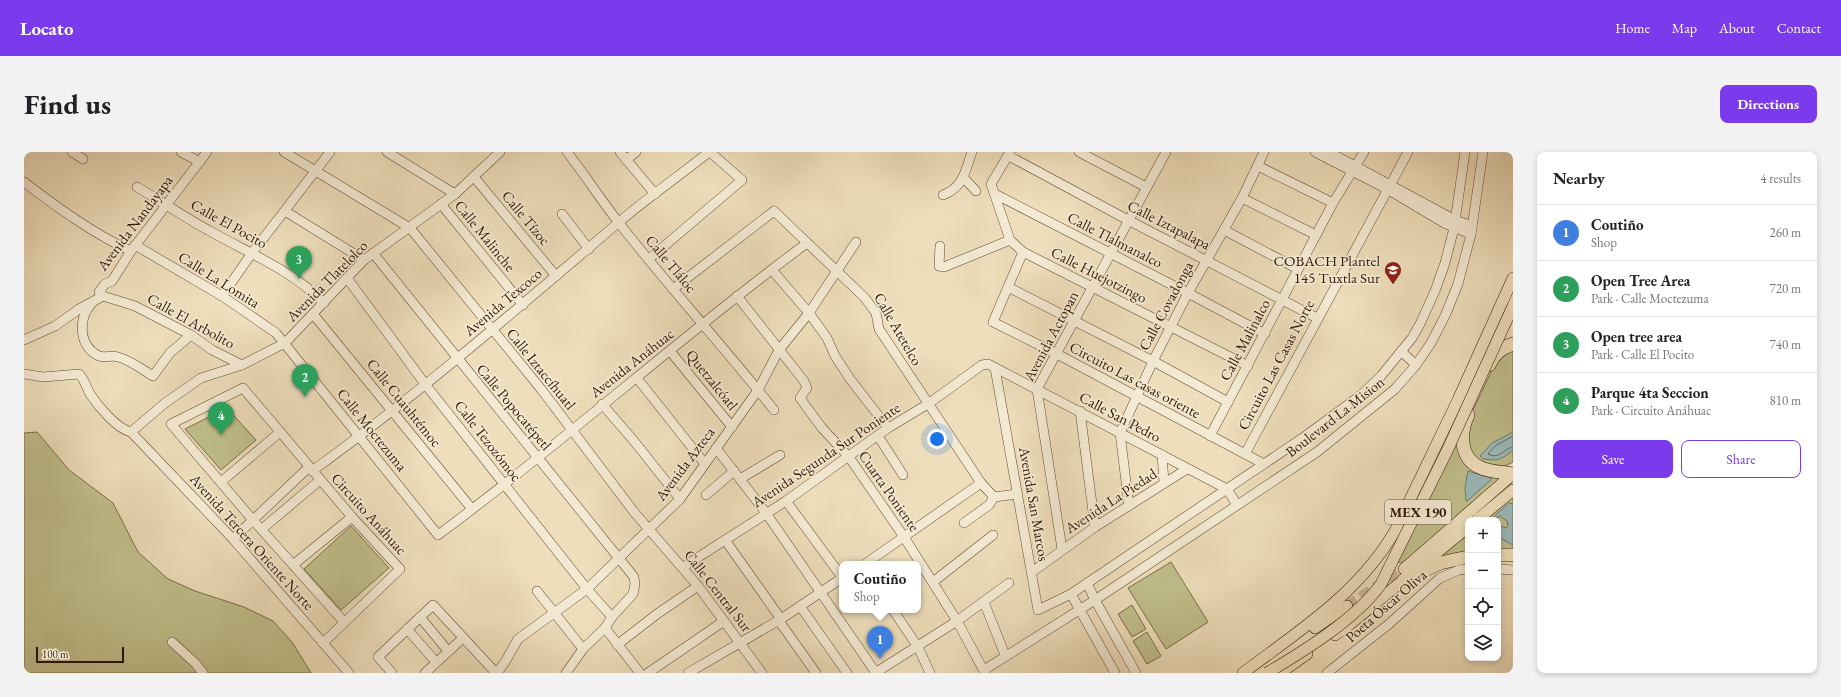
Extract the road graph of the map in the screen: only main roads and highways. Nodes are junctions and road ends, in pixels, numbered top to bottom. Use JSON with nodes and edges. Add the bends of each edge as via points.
{"nodes":[{"id":1,"x":1513,"y":278,"type":"edge"},
{"id":2,"x":1513,"y":306,"type":"edge"},
{"id":3,"x":1513,"y":344,"type":"edge"},
{"id":4,"x":1513,"y":474,"type":"edge"},
{"id":5,"x":1513,"y":490,"type":"edge"},
{"id":6,"x":1481,"y":517,"type":"edge"},
{"id":7,"x":1465,"y":529,"type":"edge"},
{"id":8,"x":1501,"y":555,"type":"edge"},
{"id":9,"x":1513,"y":555,"type":"edge"},
{"id":10,"x":1465,"y":558,"type":"edge"},
{"id":11,"x":1404,"y":575,"type":"junction"},
{"id":12,"x":1347,"y":606,"type":"tunnel mouth"},
{"id":13,"x":1243,"y":673,"type":"edge"},
{"id":14,"x":1247,"y":673,"type":"edge"},
{"id":15,"x":1267,"y":673,"type":"edge"},
{"id":16,"x":1280,"y":673,"type":"edge"}],
"edges":[{"from":1,"to":13,"type":"main road","via":[[1458,400],[1384,549],[1339,599]]},
{"from":2,"to":15,"type":"main road","number":"MEX 190","bridge":true,"via":[[1447,451],[1381,584],[1372,597],[1351,616]]},
{"from":3,"to":4,"type":"highway","via":[[1501,348],[1492,358],[1463,426],[1462,438],[1471,461],[1478,467]]},
{"from":4,"to":11,"type":"main road","number":"MEX 190"},
{"from":5,"to":6,"type":"main road"},
{"from":7,"to":11,"type":"main road","number":"MEX 190"},
{"from":8,"to":9,"type":"highway"},
{"from":10,"to":11,"type":"highway"},
{"from":11,"to":16,"type":"main road","number":"MEX 190","via":[[1350,624]]},
{"from":12,"to":14,"type":"main road"}]}
